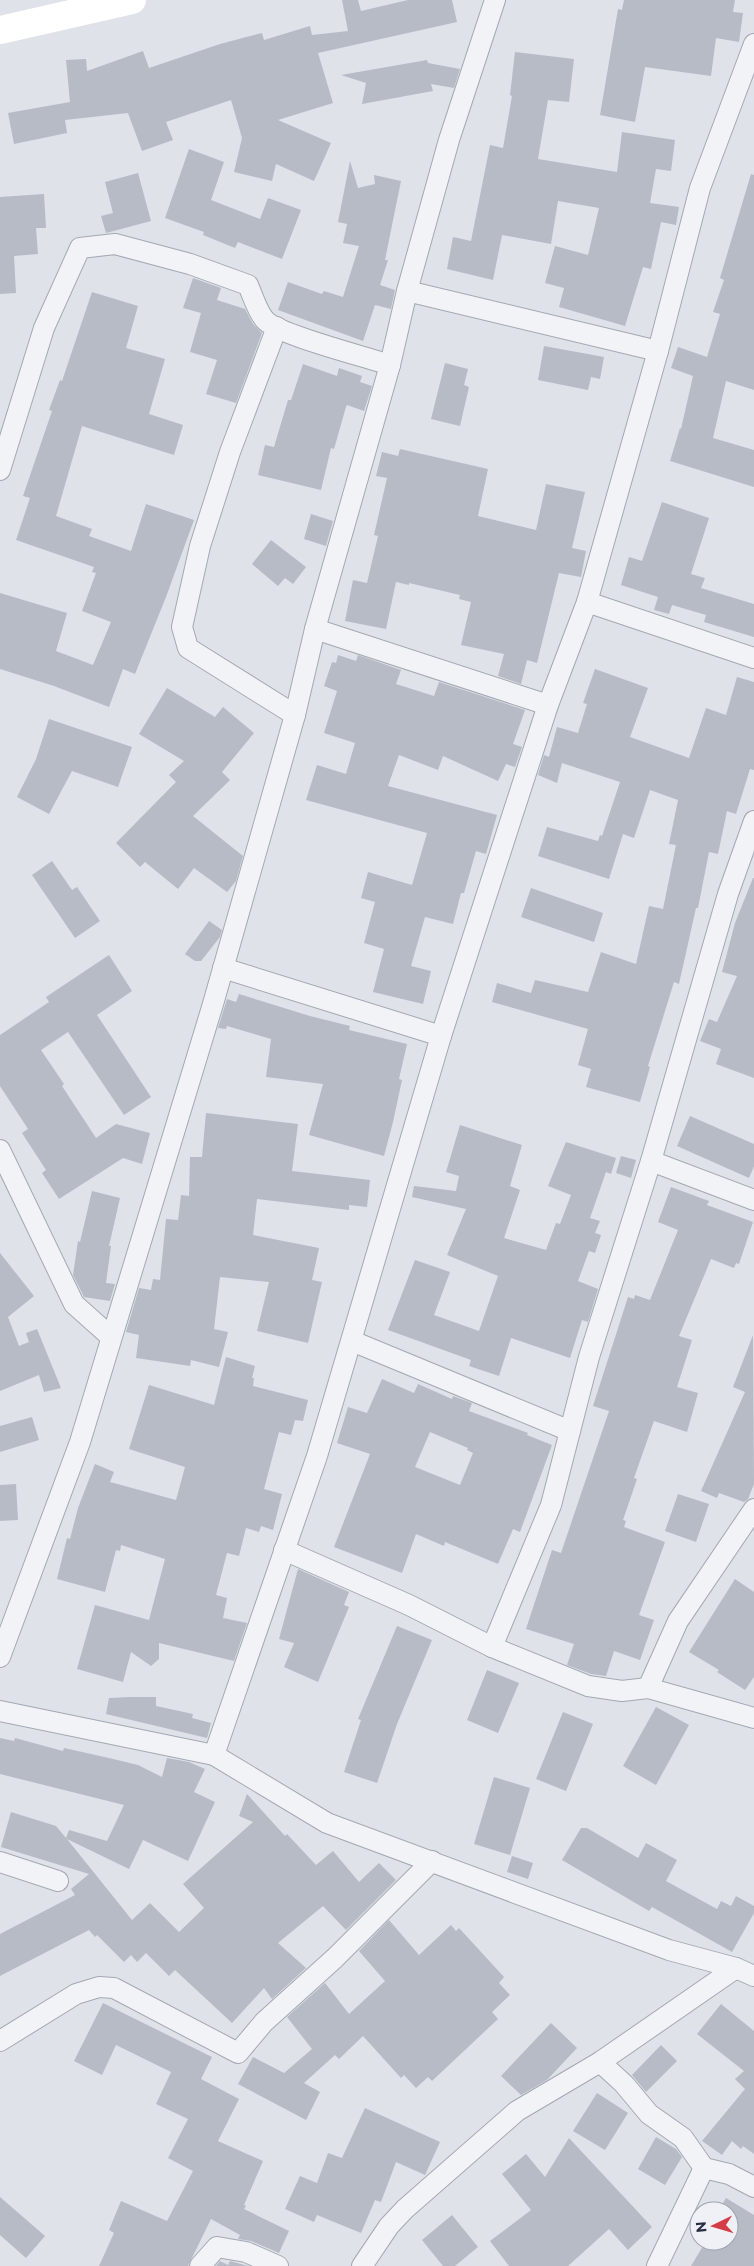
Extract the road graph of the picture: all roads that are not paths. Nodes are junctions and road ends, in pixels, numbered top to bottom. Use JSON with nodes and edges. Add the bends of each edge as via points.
{"nodes":[{"id":1,"x":132,"y":0,"type":"edge"},
{"id":2,"x":495,"y":0,"type":"edge"},
{"id":3,"x":0,"y":30,"type":"edge"},
{"id":4,"x":754,"y":44,"type":"edge"},
{"id":5,"x":407,"y":291,"type":"junction"},
{"id":6,"x":276,"y":327,"type":"junction"},
{"id":7,"x":658,"y":350,"type":"junction"},
{"id":8,"x":390,"y":364,"type":"junction"},
{"id":9,"x":0,"y":470,"type":"edge"},
{"id":10,"x":587,"y":602,"type":"junction"},
{"id":11,"x":314,"y":629,"type":"junction"},
{"id":12,"x":754,"y":658,"type":"edge"},
{"id":13,"x":548,"y":706,"type":"junction"},
{"id":14,"x":295,"y":715,"type":"junction"},
{"id":15,"x":754,"y":821,"type":"edge"},
{"id":16,"x":223,"y":968,"type":"junction"},
{"id":17,"x":441,"y":1036,"type":"junction"},
{"id":18,"x":0,"y":1150,"type":"edge"},
{"id":19,"x":651,"y":1161,"type":"junction"},
{"id":20,"x":754,"y":1200,"type":"edge"},
{"id":21,"x":112,"y":1337,"type":"junction"},
{"id":22,"x":352,"y":1341,"type":"junction"},
{"id":23,"x":570,"y":1431,"type":"junction"},
{"id":24,"x":754,"y":1509,"type":"edge"},
{"id":25,"x":284,"y":1550,"type":"junction"},
{"id":26,"x":492,"y":1647,"type":"junction"},
{"id":27,"x":0,"y":1657,"type":"edge"},
{"id":28,"x":648,"y":1688,"type":"junction"},
{"id":29,"x":0,"y":1712,"type":"edge"},
{"id":30,"x":754,"y":1718,"type":"edge"},
{"id":31,"x":214,"y":1755,"type":"junction"},
{"id":32,"x":432,"y":1861,"type":"junction"},
{"id":33,"x":0,"y":1862,"type":"edge"},
{"id":34,"x":58,"y":1881,"type":"dead end"},
{"id":35,"x":736,"y":1968,"type":"junction"},
{"id":36,"x":754,"y":1976,"type":"edge"},
{"id":37,"x":0,"y":2041,"type":"edge"},
{"id":38,"x":600,"y":2062,"type":"junction"},
{"id":39,"x":704,"y":2168,"type":"junction"},
{"id":40,"x":754,"y":2187,"type":"edge"},
{"id":41,"x":200,"y":2266,"type":"edge"},
{"id":42,"x":278,"y":2266,"type":"edge"},
{"id":43,"x":362,"y":2266,"type":"edge"},
{"id":44,"x":656,"y":2266,"type":"edge"}],
"edges":[{"from":1,"to":3,"type":"main road"},
{"from":2,"to":5,"type":"street","via":[[449,140]]},
{"from":4,"to":7,"type":"street","via":[[700,188]]},
{"from":5,"to":7,"type":"street"},
{"from":5,"to":8,"type":"street"},
{"from":6,"to":8,"type":"street"},
{"from":6,"to":9,"type":"street","via":[[265,320],[248,285],[190,264],[115,244],[80,248],[44,328]]},
{"from":6,"to":14,"type":"street","via":[[230,452],[203,538],[182,627],[188,648]]},
{"from":7,"to":10,"type":"street"},
{"from":8,"to":11,"type":"street"},
{"from":10,"to":12,"type":"street"},
{"from":10,"to":13,"type":"street"},
{"from":11,"to":13,"type":"street"},
{"from":11,"to":14,"type":"street"},
{"from":13,"to":17,"type":"street"},
{"from":14,"to":16,"type":"street"},
{"from":15,"to":19,"type":"street","via":[[728,894]]},
{"from":16,"to":17,"type":"street"},
{"from":16,"to":21,"type":"street"},
{"from":17,"to":22,"type":"street"},
{"from":18,"to":21,"type":"street","via":[[74,1304]]},
{"from":19,"to":20,"type":"street"},
{"from":19,"to":23,"type":"street","via":[[589,1357]]},
{"from":21,"to":27,"type":"street","via":[[80,1442]]},
{"from":22,"to":23,"type":"street"},
{"from":22,"to":25,"type":"street"},
{"from":23,"to":26,"type":"street","via":[[551,1505]]},
{"from":24,"to":28,"type":"street","via":[[678,1621]]},
{"from":25,"to":26,"type":"street","via":[[410,1605]]},
{"from":25,"to":31,"type":"street"},
{"from":26,"to":28,"type":"street","via":[[588,1686],[622,1691]]},
{"from":28,"to":30,"type":"street"},
{"from":29,"to":31,"type":"street"},
{"from":31,"to":32,"type":"street","via":[[327,1823]]},
{"from":32,"to":35,"type":"street","via":[[669,1950]]},
{"from":32,"to":37,"type":"street","via":[[335,1958],[264,2022],[238,2053],[114,1988],[99,1987],[76,1994]]},
{"from":33,"to":34,"type":"street"},
{"from":35,"to":36,"type":"street"},
{"from":35,"to":38,"type":"street"},
{"from":38,"to":39,"type":"street","via":[[649,2114],[683,2138]]},
{"from":38,"to":43,"type":"street","via":[[517,2111],[465,2155],[389,2226]]},
{"from":39,"to":40,"type":"street","via":[[729,2174]]},
{"from":39,"to":44,"type":"street"},
{"from":41,"to":42,"type":"street","via":[[216,2247],[246,2252]]}]}
